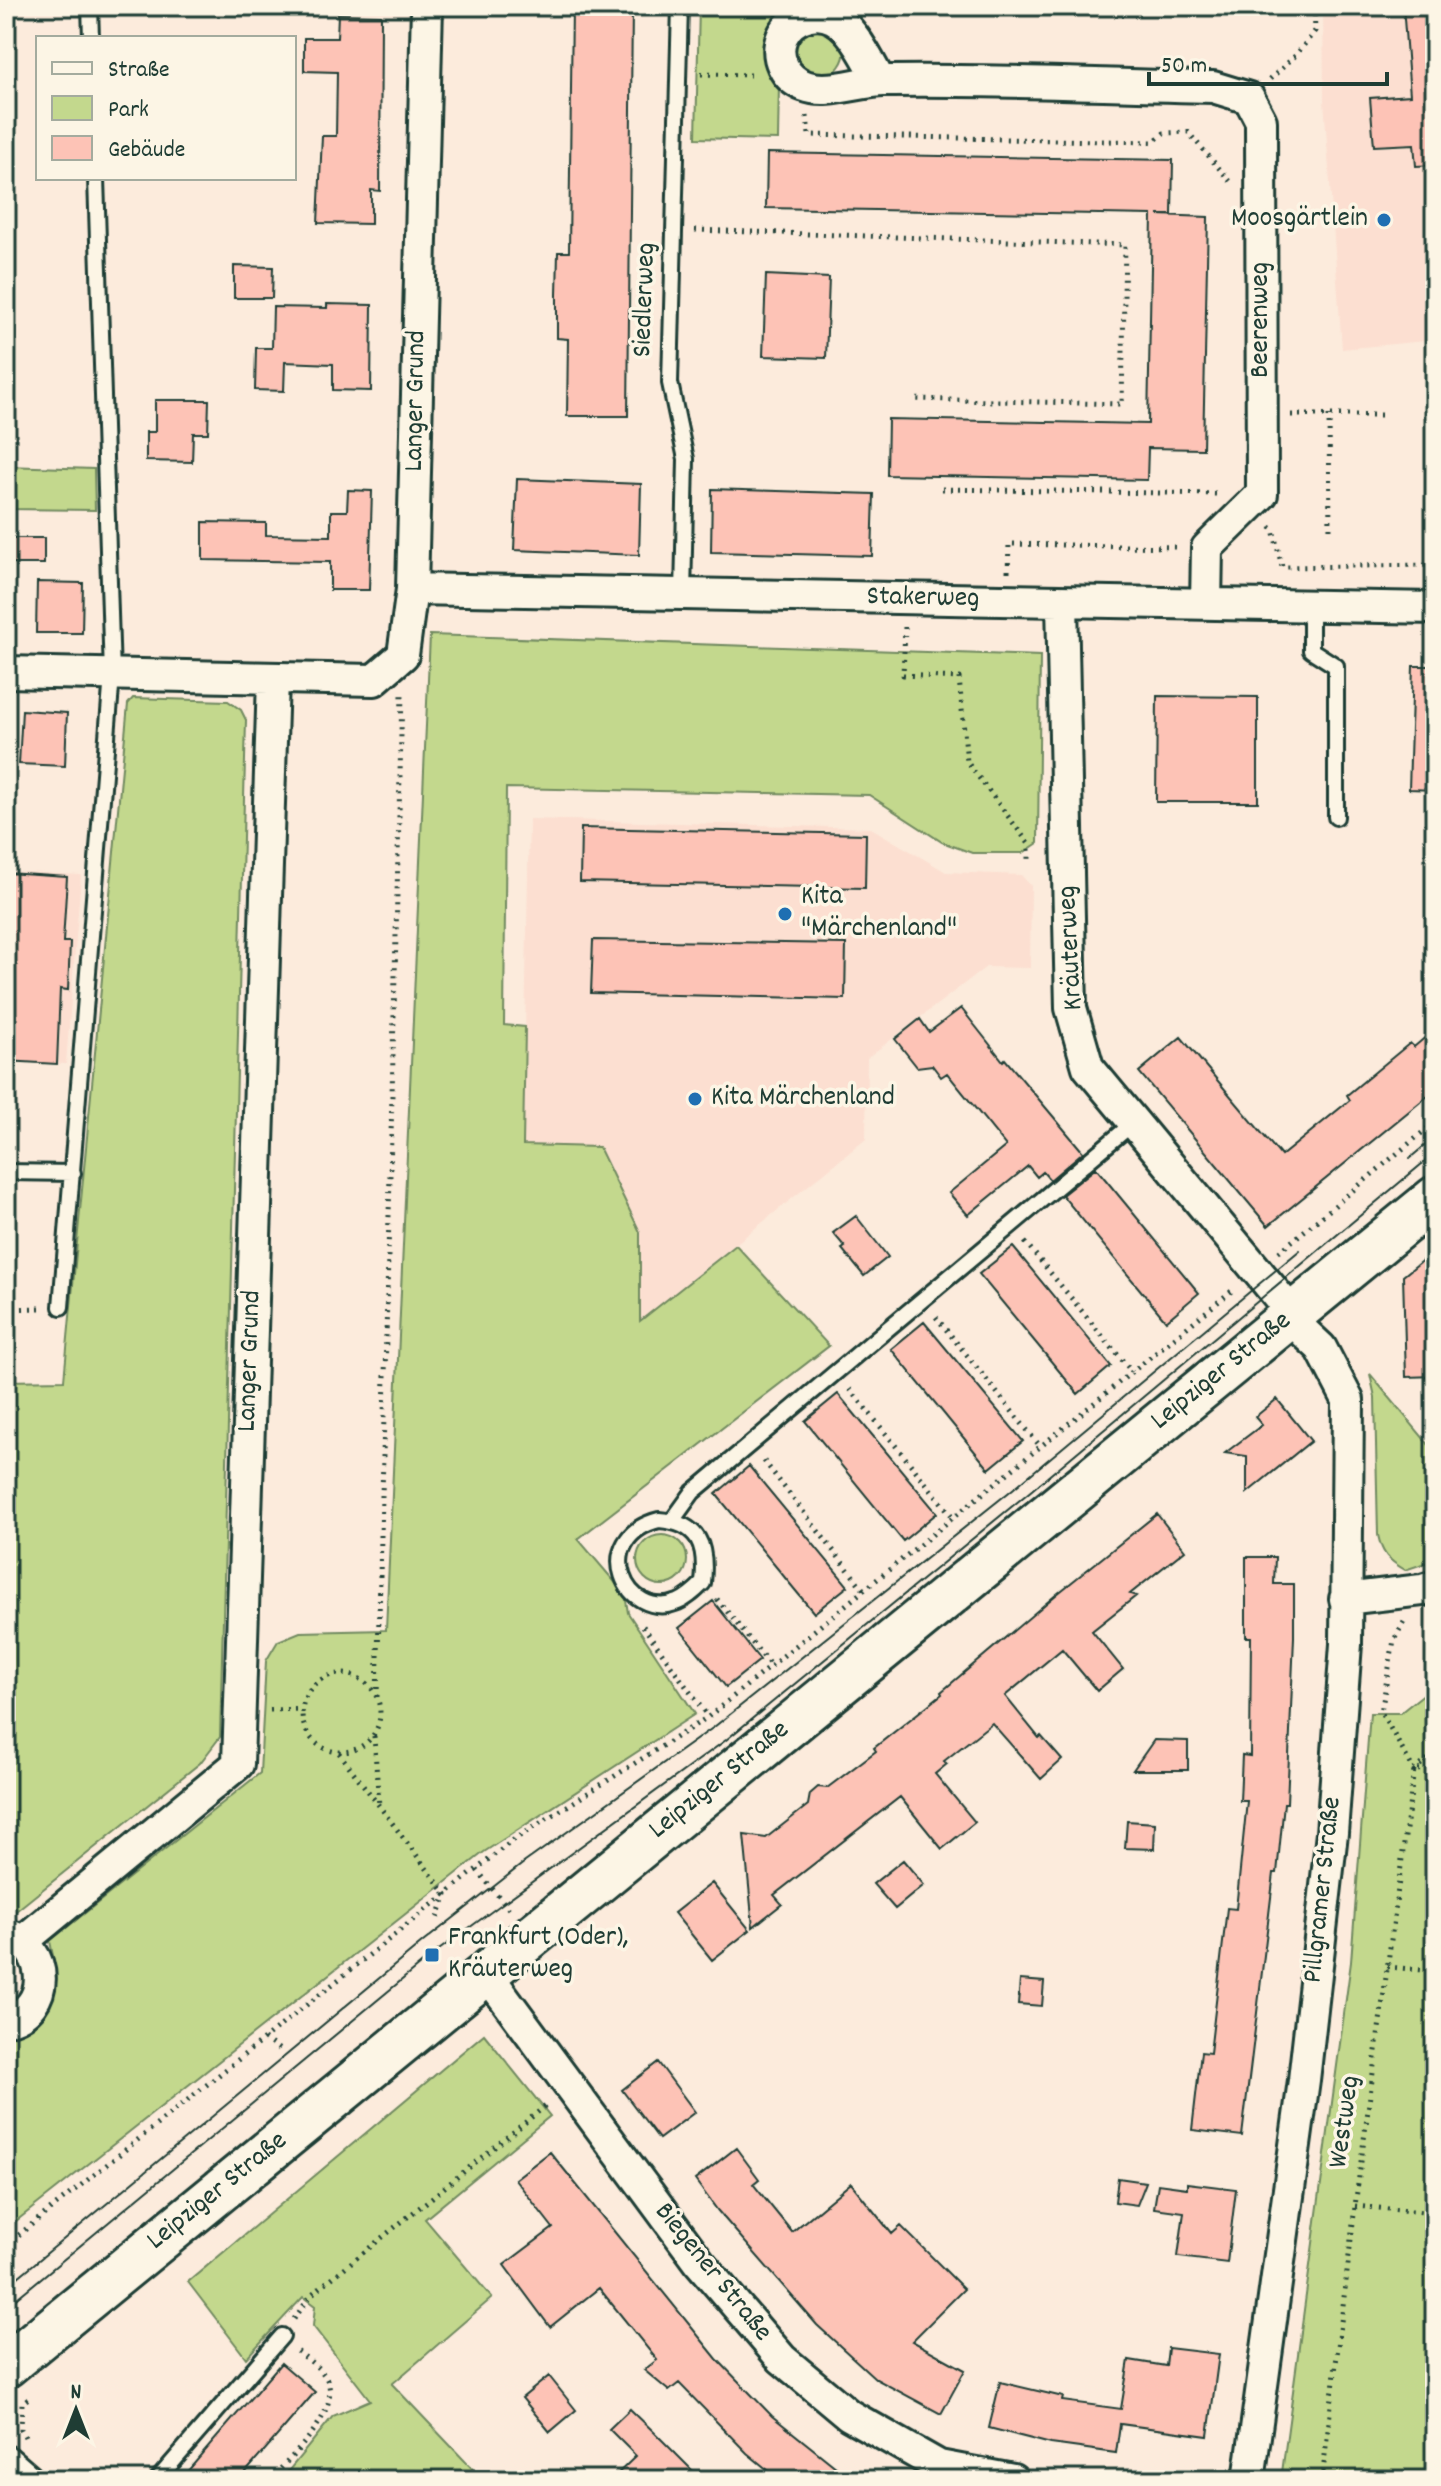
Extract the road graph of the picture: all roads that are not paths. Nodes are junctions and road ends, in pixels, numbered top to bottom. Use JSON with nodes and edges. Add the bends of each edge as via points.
{"nodes":[{"id":1,"x":90,"y":6,"type":"edge"},
{"id":2,"x":427,"y":6,"type":"edge"},
{"id":3,"x":680,"y":6,"type":"edge"},
{"id":4,"x":91,"y":36,"type":"edge"},
{"id":5,"x":880,"y":81,"type":"junction"},
{"id":6,"x":96,"y":180,"type":"edge"},
{"id":7,"x":412,"y":589,"type":"junction"},
{"id":8,"x":683,"y":595,"type":"junction"},
{"id":9,"x":1062,"y":602,"type":"junction"},
{"id":10,"x":1206,"y":604,"type":"junction"},
{"id":11,"x":1311,"y":606,"type":"junction"},
{"id":12,"x":1435,"y":608,"type":"edge"},
{"id":13,"x":6,"y":672,"type":"edge"},
{"id":14,"x":112,"y":675,"type":"junction"},
{"id":15,"x":273,"y":679,"type":"junction"},
{"id":16,"x":1336,"y":817,"type":"dead end"},
{"id":17,"x":1132,"y":1124,"type":"junction"},
{"id":18,"x":6,"y":1172,"type":"edge"},
{"id":19,"x":73,"y":1173,"type":"junction"},
{"id":20,"x":1435,"y":1198,"type":"edge"},
{"id":21,"x":61,"y":1307,"type":"road end"},
{"id":22,"x":1293,"y":1314,"type":"junction"},
{"id":23,"x":672,"y":1521,"type":"junction"},
{"id":24,"x":1435,"y":1586,"type":"edge"},
{"id":25,"x":1345,"y":1599,"type":"junction"},
{"id":26,"x":15,"y":1937,"type":"edge"},
{"id":27,"x":486,"y":1973,"type":"junction"},
{"id":28,"x":6,"y":2020,"type":"edge"},
{"id":29,"x":282,"y":2336,"type":"road end"},
{"id":30,"x":6,"y":2366,"type":"edge"},
{"id":31,"x":6,"y":2461,"type":"edge"},
{"id":32,"x":28,"y":2480,"type":"edge"},
{"id":33,"x":157,"y":2480,"type":"edge"},
{"id":34,"x":1013,"y":2480,"type":"edge"},
{"id":35,"x":1249,"y":2480,"type":"edge"}],
"edges":[{"from":1,"to":4,"type":"lane"},
{"from":2,"to":7,"type":"street","name":"Langer Grund"},
{"from":3,"to":8,"type":"lane","name":"Siedlerweg","via":[[670,383],[686,459]]},
{"from":5,"to":5,"type":"street","via":[[837,19],[815,14],[793,22],[782,36],[780,56],[789,76],[813,89]]},
{"from":5,"to":10,"type":"street","name":"Beerenweg","via":[[1213,87],[1249,98],[1261,121],[1255,501],[1207,548]]},
{"from":6,"to":14,"type":"lane"},
{"from":7,"to":8,"type":"street","name":"Stakerweg"},
{"from":7,"to":15,"type":"street","name":"Langer Grund","via":[[403,655],[374,680]]},
{"from":8,"to":9,"type":"street","name":"Stakerweg"},
{"from":9,"to":10,"type":"street","name":"Stakerweg"},
{"from":9,"to":17,"type":"street","name":"Kräuterweg","via":[[1071,1008],[1088,1067]]},
{"from":10,"to":11,"type":"street","name":"Stakerweg"},
{"from":11,"to":12,"type":"street","name":"Stakerweg"},
{"from":11,"to":16,"type":"lane","via":[[1311,650],[1336,666]]},
{"from":13,"to":14,"type":"street"},
{"from":14,"to":15,"type":"street"},
{"from":14,"to":19,"type":"lane"},
{"from":15,"to":26,"type":"street","name":"Langer Grund","via":[[238,1764]]},
{"from":17,"to":22,"type":"street","name":"Kräuterweg"},
{"from":17,"to":23,"type":"lane","via":[[693,1492]]},
{"from":18,"to":19,"type":"lane"},
{"from":19,"to":21,"type":"lane"},
{"from":20,"to":22,"type":"street","name":"Leipziger Straße"},
{"from":22,"to":25,"type":"street","name":"Pillgramer Straße","via":[[1321,1348],[1348,1400]]},
{"from":22,"to":27,"type":"street","name":"Leipziger Straße"},
{"from":23,"to":23,"type":"lane","via":[[635,1529],[620,1564],[628,1588],[650,1604],[678,1603],[703,1583],[702,1546],[685,1526]]},
{"from":24,"to":25,"type":"street"},
{"from":25,"to":35,"type":"street","name":"Pillgramer Straße","via":[[1332,1833]]},
{"from":26,"to":28,"type":"street","name":"Langer Grund","via":[[34,1953],[40,1983],[26,2010]]},
{"from":27,"to":30,"type":"street","name":"Leipziger Straße"},
{"from":27,"to":34,"type":"street","name":"Biegener Straße","via":[[700,2263],[782,2359],[849,2415],[939,2466]]},
{"from":29,"to":33,"type":"lane"},
{"from":31,"to":32,"type":"street"}]}
